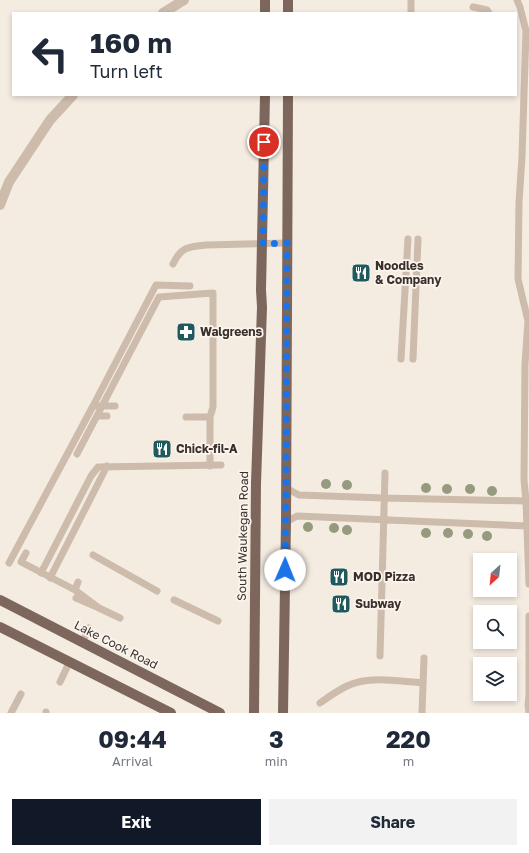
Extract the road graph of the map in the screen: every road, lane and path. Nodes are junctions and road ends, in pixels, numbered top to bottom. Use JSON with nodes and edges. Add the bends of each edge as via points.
{"nodes":[{"id":1,"x":184,"y":0,"type":"edge"},
{"id":2,"x":265,"y":0,"type":"edge"},
{"id":3,"x":288,"y":0,"type":"edge"},
{"id":4,"x":411,"y":0,"type":"edge"},
{"id":5,"x":517,"y":0,"type":"edge"},
{"id":6,"x":473,"y":7,"type":"dead end"},
{"id":7,"x":165,"y":12,"type":"edge"},
{"id":8,"x":265,"y":12,"type":"edge"},
{"id":9,"x":288,"y":12,"type":"edge"},
{"id":10,"x":410,"y":12,"type":"edge"},
{"id":11,"x":488,"y":12,"type":"edge"},
{"id":12,"x":72,"y":96,"type":"edge"},
{"id":13,"x":265,"y":96,"type":"edge"},
{"id":14,"x":288,"y":96,"type":"edge"},
{"id":15,"x":0,"y":205,"type":"edge"},
{"id":16,"x":408,"y":239,"type":"dead end"},
{"id":17,"x":418,"y":239,"type":"dead end"},
{"id":18,"x":287,"y":243,"type":"junction"},
{"id":19,"x":263,"y":244,"type":"junction"},
{"id":20,"x":173,"y":264,"type":"dead end"},
{"id":21,"x":190,"y":286,"type":"dead end"},
{"id":22,"x":401,"y":359,"type":"dead end"},
{"id":23,"x":413,"y":359,"type":"dead end"},
{"id":24,"x":93,"y":406,"type":"junction"},
{"id":25,"x":102,"y":406,"type":"junction"},
{"id":26,"x":115,"y":406,"type":"dead end"},
{"id":27,"x":97,"y":416,"type":"junction"},
{"id":28,"x":106,"y":416,"type":"dead end"},
{"id":29,"x":186,"y":417,"type":"dead end"},
{"id":30,"x":210,"y":417,"type":"junction"},
{"id":31,"x":77,"y":454,"type":"dead end"},
{"id":32,"x":221,"y":465,"type":"dead end"},
{"id":33,"x":107,"y":466,"type":"junction"},
{"id":34,"x":210,"y":466,"type":"junction"},
{"id":35,"x":385,"y":474,"type":"dead end"},
{"id":36,"x":286,"y":488,"type":"junction"},
{"id":37,"x":384,"y":498,"type":"junction"},
{"id":38,"x":526,"y":501,"type":"junction"},
{"id":39,"x":383,"y":520,"type":"junction"},
{"id":40,"x":286,"y":522,"type":"junction"},
{"id":41,"x":527,"y":526,"type":"junction"},
{"id":42,"x":26,"y":553,"type":"dead end"},
{"id":43,"x":93,"y":555,"type":"dead end"},
{"id":44,"x":9,"y":564,"type":"dead end"},
{"id":45,"x":41,"y":573,"type":"junction"},
{"id":46,"x":50,"y":578,"type":"junction"},
{"id":47,"x":78,"y":582,"type":"dead end"},
{"id":48,"x":529,"y":584,"type":"edge"},
{"id":49,"x":75,"y":590,"type":"junction"},
{"id":50,"x":157,"y":591,"type":"dead end"},
{"id":51,"x":76,"y":598,"type":"dead end"},
{"id":52,"x":0,"y":600,"type":"edge"},
{"id":53,"x":174,"y":600,"type":"dead end"},
{"id":54,"x":99,"y":608,"type":"junction"},
{"id":55,"x":529,"y":616,"type":"edge"},
{"id":56,"x":120,"y":618,"type":"dead end"},
{"id":57,"x":218,"y":621,"type":"dead end"},
{"id":58,"x":0,"y":626,"type":"edge"},
{"id":59,"x":89,"y":628,"type":"dead end"},
{"id":60,"x":82,"y":643,"type":"junction"},
{"id":61,"x":380,"y":656,"type":"dead end"},
{"id":62,"x":424,"y":658,"type":"dead end"},
{"id":63,"x":70,"y":661,"type":"junction"},
{"id":64,"x":60,"y":682,"type":"dead end"},
{"id":65,"x":423,"y":683,"type":"junction"},
{"id":66,"x":529,"y":691,"type":"edge"},
{"id":67,"x":20,"y":694,"type":"dead end"},
{"id":68,"x":529,"y":695,"type":"edge"},
{"id":69,"x":320,"y":703,"type":"dead end"},
{"id":70,"x":168,"y":712,"type":"edge"},
{"id":71,"x":529,"y":712,"type":"edge"},
{"id":72,"x":11,"y":713,"type":"edge"},
{"id":73,"x":220,"y":713,"type":"edge"},
{"id":74,"x":254,"y":713,"type":"edge"},
{"id":75,"x":282,"y":713,"type":"edge"},
{"id":76,"x":422,"y":713,"type":"edge"}],
"edges":[{"from":1,"to":7,"type":"street"},
{"from":2,"to":8,"type":"main road"},
{"from":3,"to":9,"type":"main road"},
{"from":4,"to":10,"type":"lane"},
{"from":5,"to":38,"type":"lane","via":[[526,31],[518,279],[528,322],[525,364]]},
{"from":6,"to":11,"type":"lane"},
{"from":12,"to":15,"type":"street","via":[[50,120],[9,182]]},
{"from":13,"to":19,"type":"main road","name":"South Waukegan Road"},
{"from":14,"to":18,"type":"main road"},
{"from":16,"to":22,"type":"lane"},
{"from":17,"to":23,"type":"lane"},
{"from":18,"to":19,"type":"lane"},
{"from":18,"to":36,"type":"main road"},
{"from":19,"to":20,"type":"lane","via":[[195,246],[184,249],[177,255]]},
{"from":19,"to":74,"type":"main road","name":"South Waukegan Road","via":[[256,483]]},
{"from":21,"to":24,"type":"lane","via":[[156,286]]},
{"from":24,"to":25,"type":"lane"},
{"from":24,"to":44,"type":"lane"},
{"from":25,"to":26,"type":"lane"},
{"from":25,"to":27,"type":"lane"},
{"from":25,"to":30,"type":"lane","via":[[159,296],[213,293],[213,407]]},
{"from":27,"to":28,"type":"lane"},
{"from":27,"to":31,"type":"lane"},
{"from":29,"to":30,"type":"lane"},
{"from":30,"to":34,"type":"lane"},
{"from":32,"to":34,"type":"lane"},
{"from":33,"to":34,"type":"lane"},
{"from":33,"to":45,"type":"lane","via":[[98,467],[91,476]]},
{"from":33,"to":46,"type":"lane"},
{"from":35,"to":37,"type":"lane"},
{"from":36,"to":37,"type":"lane","via":[[299,495]]},
{"from":36,"to":40,"type":"main road"},
{"from":37,"to":38,"type":"lane"},
{"from":37,"to":39,"type":"lane"},
{"from":38,"to":41,"type":"lane"},
{"from":39,"to":40,"type":"lane","via":[[297,516]]},
{"from":39,"to":41,"type":"lane"},
{"from":39,"to":61,"type":"lane"},
{"from":40,"to":75,"type":"main road"},
{"from":41,"to":48,"type":"lane"},
{"from":42,"to":45,"type":"lane","via":[[21,562]]},
{"from":43,"to":50,"type":"lane"},
{"from":45,"to":46,"type":"lane"},
{"from":46,"to":49,"type":"lane"},
{"from":47,"to":49,"type":"lane"},
{"from":49,"to":54,"type":"lane"},
{"from":51,"to":54,"type":"lane"},
{"from":52,"to":60,"type":"main road","name":"Lake Cook Road"},
{"from":53,"to":57,"type":"lane"},
{"from":54,"to":56,"type":"lane"},
{"from":55,"to":66,"type":"lane"},
{"from":58,"to":63,"type":"main road"},
{"from":59,"to":60,"type":"lane"},
{"from":60,"to":73,"type":"main road","name":"Lake Cook Road"},
{"from":62,"to":65,"type":"lane"},
{"from":63,"to":64,"type":"lane"},
{"from":63,"to":70,"type":"main road"},
{"from":65,"to":69,"type":"lane","via":[[394,680],[362,681],[353,683]]},
{"from":65,"to":76,"type":"lane"},
{"from":66,"to":68,"type":"lane"},
{"from":67,"to":72,"type":"lane"},
{"from":68,"to":71,"type":"lane"}]}
